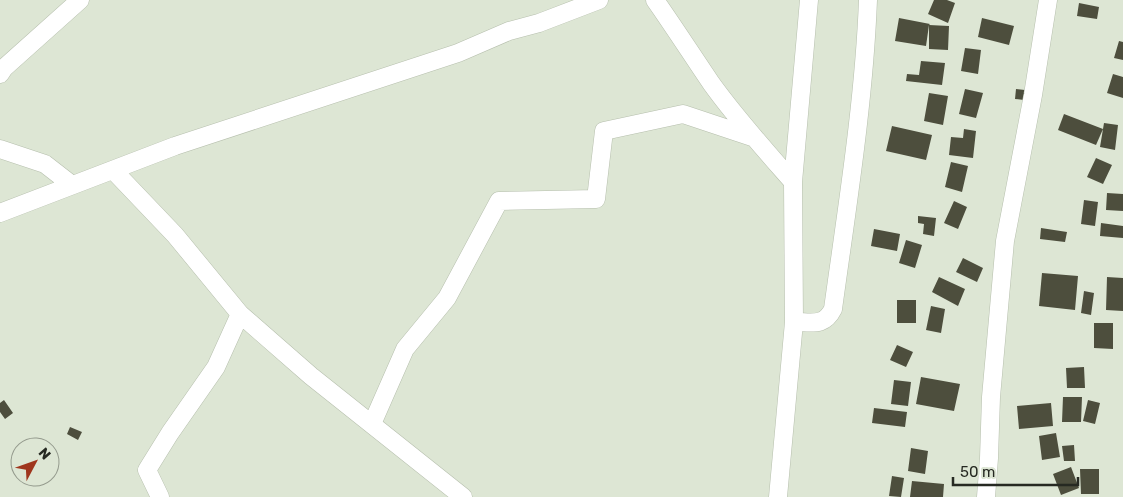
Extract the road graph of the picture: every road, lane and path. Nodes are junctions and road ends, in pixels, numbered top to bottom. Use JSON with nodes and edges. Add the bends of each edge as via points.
{"nodes":[{"id":1,"x":80,"y":0,"type":"edge"},
{"id":2,"x":600,"y":0,"type":"edge"},
{"id":3,"x":654,"y":0,"type":"edge"},
{"id":4,"x":809,"y":0,"type":"edge"},
{"id":5,"x":868,"y":0,"type":"edge"},
{"id":6,"x":1048,"y":0,"type":"edge"},
{"id":7,"x":0,"y":74,"type":"edge"},
{"id":8,"x":755,"y":138,"type":"junction"},
{"id":9,"x":0,"y":148,"type":"edge"},
{"id":10,"x":113,"y":170,"type":"junction"},
{"id":11,"x":792,"y":182,"type":"junction"},
{"id":12,"x":72,"y":185,"type":"junction"},
{"id":13,"x":0,"y":212,"type":"edge"},
{"id":14,"x":240,"y":314,"type":"junction"},
{"id":15,"x":794,"y":322,"type":"junction"},
{"id":16,"x":372,"y":424,"type":"junction"},
{"id":17,"x":160,"y":497,"type":"edge"},
{"id":18,"x":463,"y":497,"type":"edge"},
{"id":19,"x":778,"y":497,"type":"edge"},
{"id":20,"x":986,"y":497,"type":"edge"}],
"edges":[{"from":1,"to":7,"type":"street"},
{"from":2,"to":10,"type":"street","via":[[509,31],[458,53],[175,146]]},
{"from":3,"to":8,"type":"street","via":[[712,84]]},
{"from":4,"to":11,"type":"street"},
{"from":5,"to":15,"type":"street","via":[[866,47],[833,309],[829,318],[821,322]]},
{"from":6,"to":20,"type":"street","via":[[1005,240]]},
{"from":8,"to":11,"type":"street"},
{"from":8,"to":16,"type":"street","via":[[683,114],[604,131],[596,199],[499,201],[447,298],[405,348]]},
{"from":9,"to":12,"type":"street","via":[[45,164]]},
{"from":10,"to":12,"type":"street"},
{"from":10,"to":14,"type":"street","via":[[175,235]]},
{"from":11,"to":15,"type":"street"},
{"from":12,"to":13,"type":"street"},
{"from":14,"to":16,"type":"street"},
{"from":14,"to":17,"type":"street","via":[[216,367],[147,470]]},
{"from":15,"to":19,"type":"street"},
{"from":16,"to":18,"type":"street"}]}
